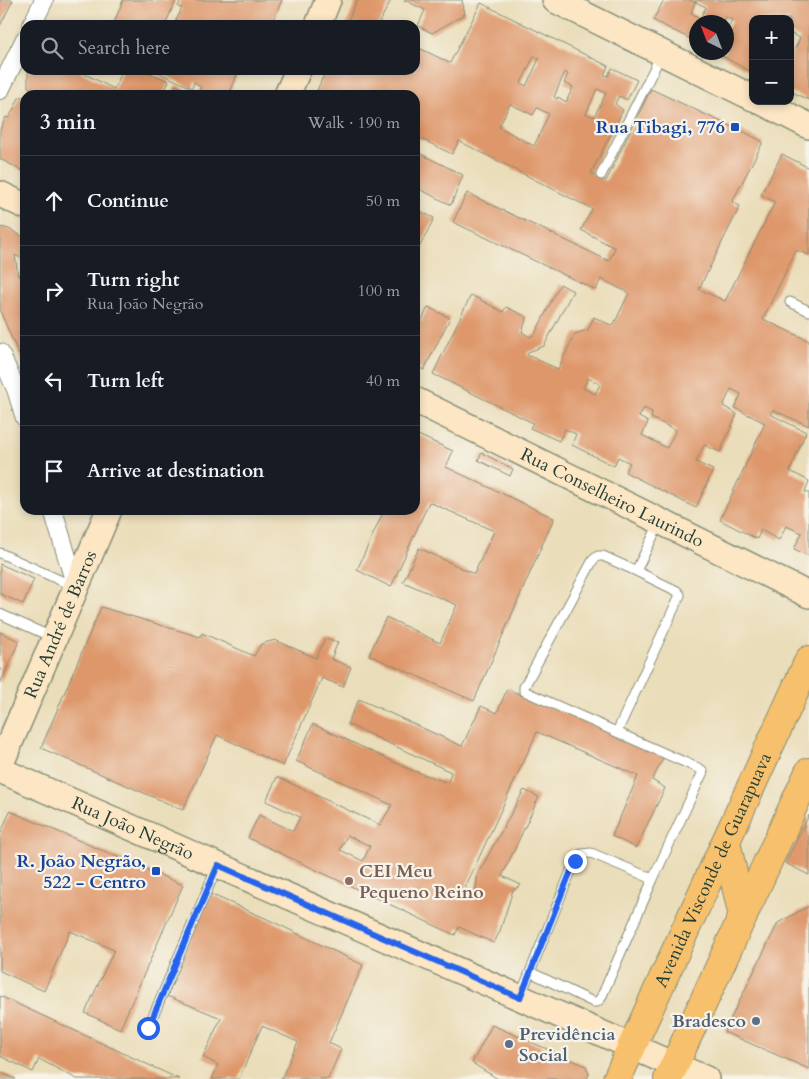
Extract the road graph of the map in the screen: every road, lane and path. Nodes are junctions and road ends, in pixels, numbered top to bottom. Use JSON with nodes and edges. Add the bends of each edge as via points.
{"nodes":[{"id":1,"x":44,"y":0,"type":"edge"},
{"id":2,"x":328,"y":0,"type":"edge"},
{"id":3,"x":555,"y":0,"type":"edge"},
{"id":4,"x":34,"y":20,"type":"edge"},
{"id":5,"x":320,"y":20,"type":"edge"},
{"id":6,"x":20,"y":49,"type":"edge"},
{"id":7,"x":662,"y":53,"type":"junction"},
{"id":8,"x":296,"y":75,"type":"edge"},
{"id":9,"x":0,"y":90,"type":"edge"},
{"id":10,"x":289,"y":90,"type":"edge"},
{"id":11,"x":749,"y":96,"type":"edge"},
{"id":12,"x":768,"y":105,"type":"edge"},
{"id":13,"x":809,"y":126,"type":"edge"},
{"id":14,"x":601,"y":176,"type":"dead end"},
{"id":15,"x":0,"y":194,"type":"edge"},
{"id":16,"x":20,"y":204,"type":"edge"},
{"id":17,"x":790,"y":302,"type":"dead end"},
{"id":18,"x":809,"y":310,"type":"edge"},
{"id":19,"x":0,"y":353,"type":"edge"},
{"id":20,"x":20,"y":402,"type":"edge"},
{"id":21,"x":420,"y":402,"type":"edge"},
{"id":22,"x":54,"y":515,"type":"edge"},
{"id":23,"x":107,"y":515,"type":"edge"},
{"id":24,"x":660,"y":521,"type":"junction"},
{"id":25,"x":0,"y":553,"type":"edge"},
{"id":26,"x":636,"y":571,"type":"junction"},
{"id":27,"x":76,"y":587,"type":"junction"},
{"id":28,"x":809,"y":595,"type":"edge"},
{"id":29,"x":0,"y":614,"type":"edge"},
{"id":30,"x":54,"y":638,"type":"junction"},
{"id":31,"x":809,"y":660,"type":"edge"},
{"id":32,"x":616,"y":732,"type":"junction"},
{"id":33,"x":0,"y":766,"type":"edge"},
{"id":34,"x":0,"y":770,"type":"edge"},
{"id":35,"x":809,"y":772,"type":"edge"},
{"id":36,"x":726,"y":842,"type":"junction"},
{"id":37,"x":218,"y":865,"type":"junction"},
{"id":38,"x":653,"y":879,"type":"junction"},
{"id":39,"x":743,"y":917,"type":"junction"},
{"id":40,"x":530,"y":972,"type":"junction"},
{"id":41,"x":520,"y":998,"type":"junction"},
{"id":42,"x":148,"y":1028,"type":"dead end"},
{"id":43,"x":632,"y":1047,"type":"junction"},
{"id":44,"x":671,"y":1072,"type":"edge"},
{"id":45,"x":617,"y":1079,"type":"edge"},
{"id":46,"x":706,"y":1079,"type":"edge"}],
"edges":[{"from":1,"to":4,"type":"street"},
{"from":2,"to":5,"type":"main road"},
{"from":3,"to":7,"type":"main road"},
{"from":6,"to":9,"type":"street"},
{"from":7,"to":11,"type":"main road"},
{"from":7,"to":14,"type":"lane"},
{"from":8,"to":10,"type":"main road"},
{"from":12,"to":13,"type":"main road"},
{"from":15,"to":16,"type":"main road"},
{"from":17,"to":18,"type":"lane"},
{"from":19,"to":20,"type":"street"},
{"from":21,"to":24,"type":"main road","name":"Rua Conselheiro Laurindo"},
{"from":22,"to":27,"type":"street"},
{"from":23,"to":27,"type":"main road","name":"Rua André de Barros"},
{"from":24,"to":26,"type":"lane"},
{"from":24,"to":28,"type":"main road","name":"Rua Conselheiro Laurindo"},
{"from":25,"to":27,"type":"lane"},
{"from":26,"to":32,"type":"lane","via":[[680,595]]},
{"from":26,"to":32,"type":"lane","via":[[603,556],[593,560],[524,688],[528,693]]},
{"from":27,"to":30,"type":"main road","name":"Rua André de Barros"},
{"from":29,"to":30,"type":"lane"},
{"from":30,"to":33,"type":"main road","name":"Rua André de Barros"},
{"from":31,"to":36,"type":"main road","name":"Avenida Visconde de Guarapuava"},
{"from":32,"to":38,"type":"lane","via":[[703,771]]},
{"from":34,"to":37,"type":"main road","name":"Rua João Negrão"},
{"from":35,"to":39,"type":"main road"},
{"from":36,"to":39,"type":"main road"},
{"from":36,"to":43,"type":"main road","name":"Avenida Visconde de Guarapuava"},
{"from":37,"to":41,"type":"main road","name":"Rua João Negrão"},
{"from":37,"to":42,"type":"lane"},
{"from":38,"to":40,"type":"lane","via":[[591,853],[582,854],[575,861]]},
{"from":38,"to":40,"type":"lane","via":[[597,1002]]},
{"from":39,"to":44,"type":"main road"},
{"from":40,"to":41,"type":"lane"},
{"from":41,"to":43,"type":"main road","name":"Rua João Negrão"},
{"from":43,"to":44,"type":"main road","name":"Rua João Negrão"},
{"from":43,"to":45,"type":"main road","name":"Avenida Visconde de Guarapuava"},
{"from":44,"to":46,"type":"main road","name":"Rua João Negrão"}]}
